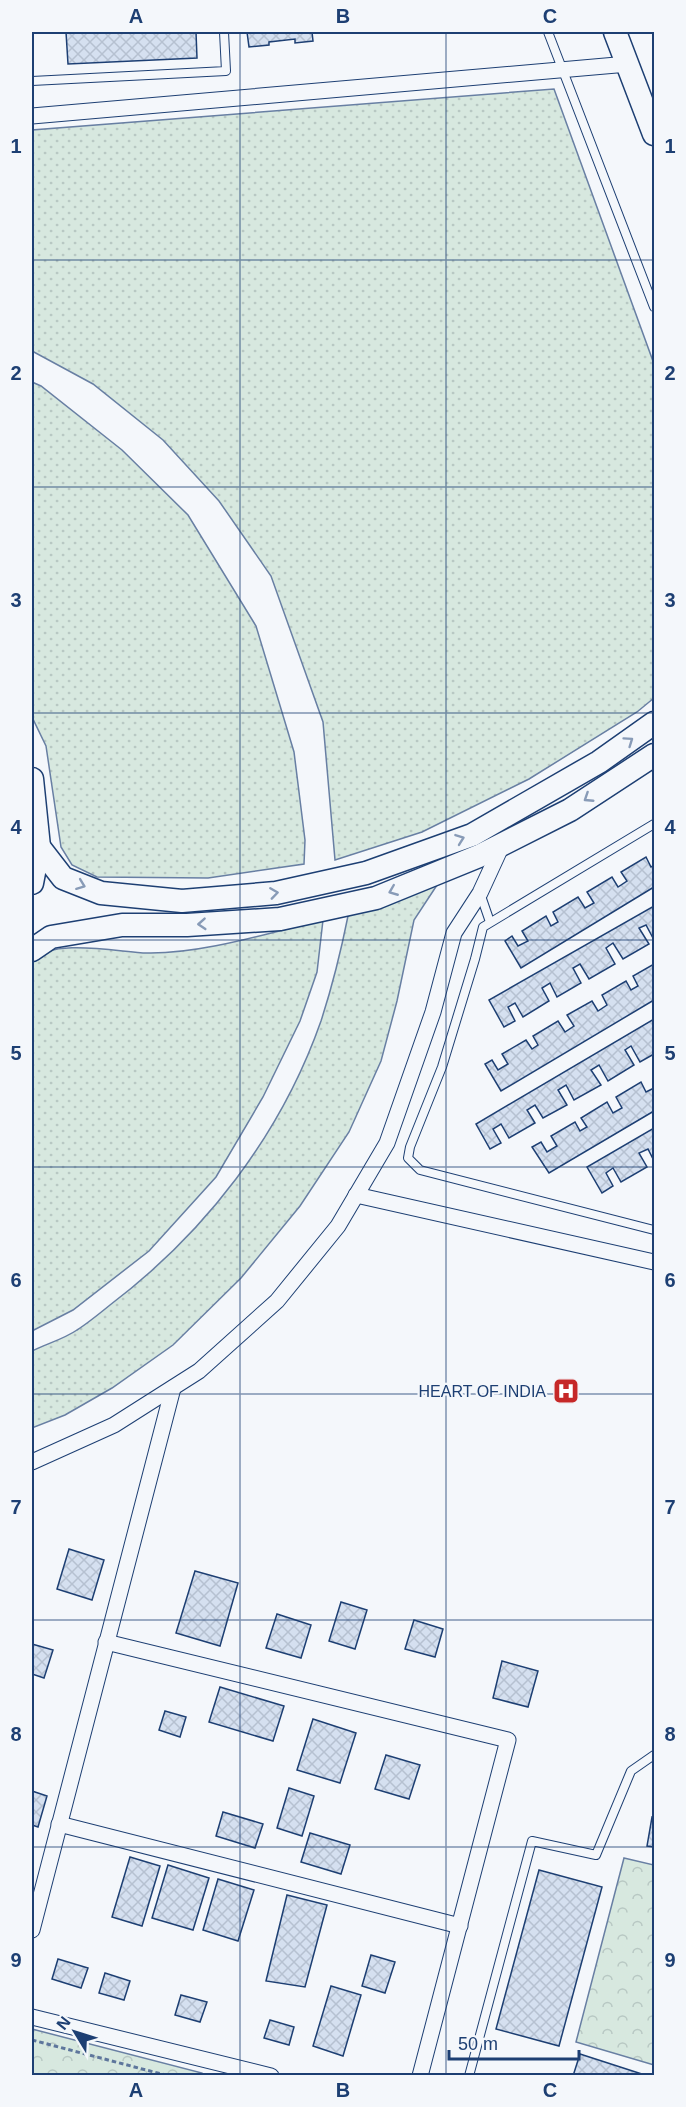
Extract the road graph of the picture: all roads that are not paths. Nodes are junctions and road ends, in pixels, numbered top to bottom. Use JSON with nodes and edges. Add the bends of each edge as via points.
{"nodes":[{"id":1,"x":224,"y":32,"type":"edge"},
{"id":2,"x":548,"y":32,"type":"edge"},
{"id":3,"x":615,"y":32,"type":"edge"},
{"id":4,"x":628,"y":64,"type":"junction"},
{"id":5,"x":563,"y":70,"type":"junction"},
{"id":6,"x":32,"y":81,"type":"edge"},
{"id":7,"x":32,"y":116,"type":"edge"},
{"id":8,"x":654,"y":134,"type":"edge"},
{"id":9,"x":654,"y":307,"type":"edge"},
{"id":10,"x":654,"y":723,"type":"edge"},
{"id":11,"x":654,"y":755,"type":"edge"},
{"id":12,"x":32,"y":779,"type":"edge"},
{"id":13,"x":654,"y":824,"type":"edge"},
{"id":14,"x":503,"y":843,"type":"junction"},
{"id":15,"x":39,"y":847,"type":"junction"},
{"id":16,"x":32,"y":883,"type":"edge"},
{"id":17,"x":480,"y":893,"type":"junction"},
{"id":18,"x":490,"y":922,"type":"junction"},
{"id":19,"x":32,"y":950,"type":"edge"},
{"id":20,"x":356,"y":1195,"type":"junction"},
{"id":21,"x":654,"y":1230,"type":"edge"},
{"id":22,"x":654,"y":1262,"type":"edge"},
{"id":23,"x":173,"y":1388,"type":"junction"},
{"id":24,"x":32,"y":1462,"type":"edge"},
{"id":25,"x":106,"y":1642,"type":"junction"},
{"id":26,"x":654,"y":1755,"type":"edge"},
{"id":27,"x":59,"y":1824,"type":"junction"},
{"id":28,"x":460,"y":1926,"type":"junction"},
{"id":29,"x":32,"y":1930,"type":"edge"},
{"id":30,"x":32,"y":2016,"type":"edge"},
{"id":31,"x":219,"y":2069,"type":"edge"},
{"id":32,"x":271,"y":2076,"type":"edge"},
{"id":33,"x":420,"y":2076,"type":"edge"},
{"id":34,"x":469,"y":2076,"type":"edge"}],
"edges":[{"from":1,"to":6,"type":"lane","via":[[226,70]]},
{"from":2,"to":5,"type":"lane"},
{"from":3,"to":4,"type":"street"},
{"from":4,"to":5,"type":"street"},
{"from":4,"to":8,"type":"street"},
{"from":5,"to":7,"type":"street"},
{"from":5,"to":9,"type":"lane"},
{"from":15,"to":10,"type":"street","one_way":true,"via":[[63,878],[101,893],[182,901],[276,893],[366,873],[472,835],[599,762]]},
{"from":11,"to":14,"type":"street","one_way":true,"via":[[570,810]]},
{"from":12,"to":15,"type":"street"},
{"from":13,"to":18,"type":"lane"},
{"from":14,"to":17,"type":"street"},
{"from":14,"to":19,"type":"street","one_way":true,"via":[[376,898],[280,920],[188,926],[122,925],[51,937]]},
{"from":15,"to":16,"type":"street"},
{"from":17,"to":18,"type":"lane"},
{"from":17,"to":20,"type":"street","via":[[454,933],[433,1012],[387,1143]]},
{"from":18,"to":21,"type":"lane","via":[[480,935],[442,1067],[408,1158],[420,1170]]},
{"from":20,"to":22,"type":"street"},
{"from":20,"to":23,"type":"street","via":[[338,1226],[278,1301],[199,1371]]},
{"from":23,"to":24,"type":"street","via":[[114,1425]]},
{"from":23,"to":25,"type":"street"},
{"from":25,"to":27,"type":"street"},
{"from":25,"to":28,"type":"street","via":[[508,1740]]},
{"from":26,"to":34,"type":"lane","via":[[631,1771],[596,1855],[532,1841]]},
{"from":27,"to":28,"type":"street"},
{"from":27,"to":29,"type":"street"},
{"from":28,"to":33,"type":"street"},
{"from":30,"to":31,"type":"street"},
{"from":31,"to":32,"type":"street"}]}
